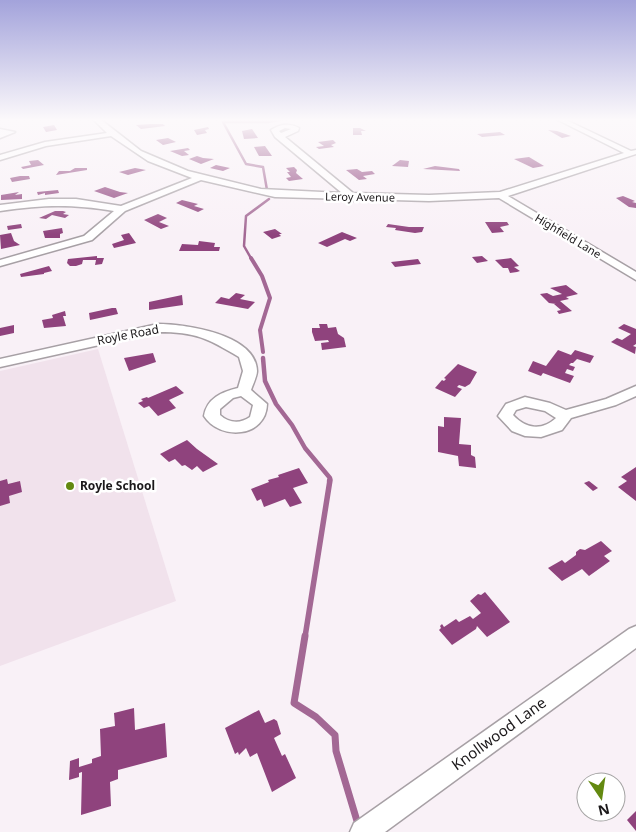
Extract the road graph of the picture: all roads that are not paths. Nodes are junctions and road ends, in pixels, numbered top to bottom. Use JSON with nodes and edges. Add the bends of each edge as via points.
{"nodes":[{"id":1,"x":149,"y":158,"type":"edge"},
{"id":2,"x":305,"y":158,"type":"edge"},
{"id":3,"x":615,"y":158,"type":"edge"},
{"id":4,"x":201,"y":177,"type":"junction"},
{"id":5,"x":501,"y":195,"type":"junction"},
{"id":6,"x":352,"y":198,"type":"junction"},
{"id":7,"x":0,"y":208,"type":"edge"},
{"id":8,"x":122,"y":209,"type":"junction"},
{"id":9,"x":0,"y":262,"type":"edge"},
{"id":10,"x":636,"y":277,"type":"edge"},
{"id":11,"x":0,"y":363,"type":"edge"},
{"id":12,"x":636,"y":390,"type":"edge"},
{"id":13,"x":244,"y":391,"type":"dead end"},
{"id":14,"x":564,"y":415,"type":"dead end"},
{"id":15,"x":636,"y":636,"type":"edge"},
{"id":16,"x":363,"y":832,"type":"edge"}],
"edges":[{"from":1,"to":4,"type":"street","name":"Leroy Avenue"},
{"from":2,"to":6,"type":"street"},
{"from":3,"to":5,"type":"street","name":"Leroy Avenue"},
{"from":4,"to":6,"type":"street","name":"Leroy Avenue","via":[[260,192]]},
{"from":4,"to":8,"type":"street"},
{"from":5,"to":6,"type":"street","name":"Leroy Avenue"},
{"from":5,"to":10,"type":"street","name":"Highfield Lane"},
{"from":7,"to":8,"type":"street","via":[[76,202]]},
{"from":8,"to":9,"type":"street","via":[[88,238]]},
{"from":11,"to":13,"type":"street","name":"Royle Road","via":[[144,330],[177,328],[210,334],[245,355],[250,371]]},
{"from":12,"to":14,"type":"street","via":[[611,402]]},
{"from":15,"to":16,"type":"street","name":"Knollwood Lane"}]}
